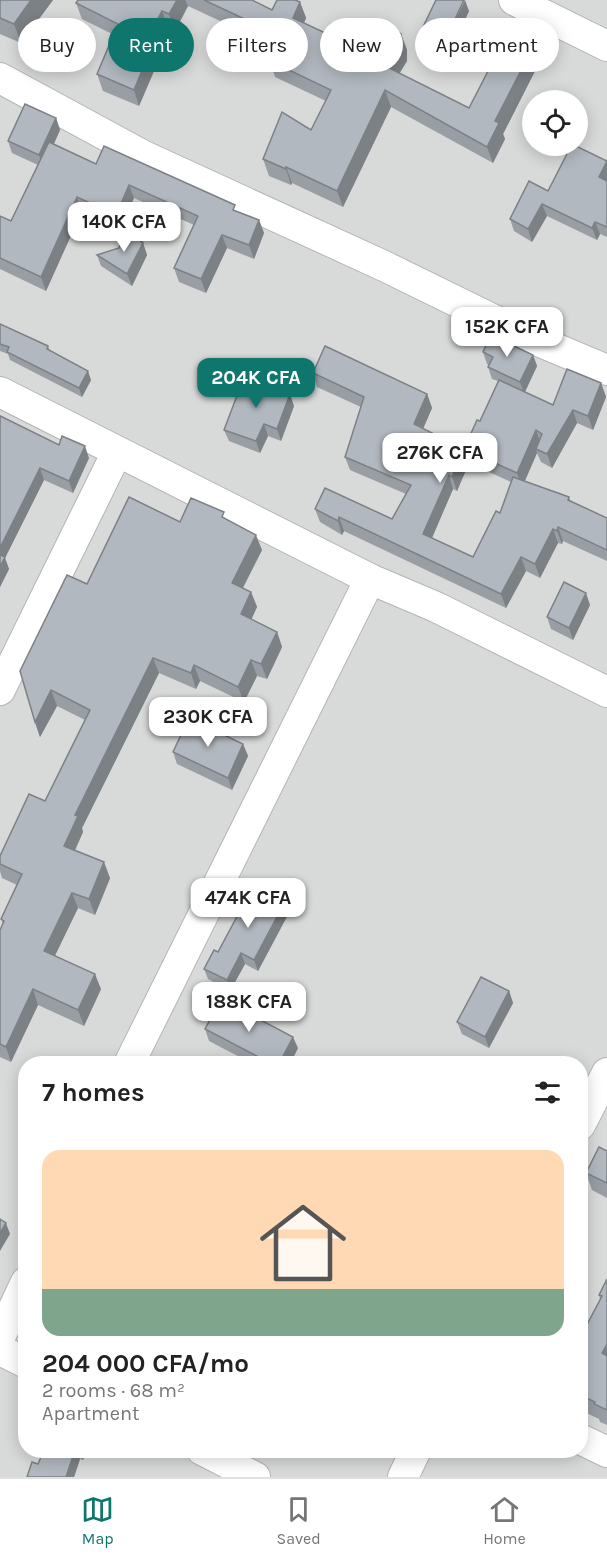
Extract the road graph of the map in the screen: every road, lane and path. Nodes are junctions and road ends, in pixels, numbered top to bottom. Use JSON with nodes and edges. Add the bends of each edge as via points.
{"nodes":[{"id":1,"x":513,"y":0,"type":"edge"},
{"id":2,"x":607,"y":46,"type":"edge"},
{"id":3,"x":0,"y":78,"type":"edge"},
{"id":4,"x":607,"y":370,"type":"edge"},
{"id":5,"x":0,"y":392,"type":"edge"},
{"id":6,"x":117,"y":452,"type":"junction"},
{"id":7,"x":370,"y":579,"type":"junction"},
{"id":8,"x":0,"y":690,"type":"edge"},
{"id":9,"x":607,"y":692,"type":"edge"},
{"id":10,"x":133,"y":1056,"type":"edge"},
{"id":11,"x":607,"y":1072,"type":"edge"},
{"id":12,"x":588,"y":1109,"type":"edge"},
{"id":13,"x":18,"y":1299,"type":"edge"},
{"id":14,"x":0,"y":1337,"type":"edge"},
{"id":15,"x":0,"y":1350,"type":"edge"},
{"id":16,"x":18,"y":1359,"type":"edge"},
{"id":17,"x":588,"y":1443,"type":"edge"},
{"id":18,"x":607,"y":1452,"type":"edge"},
{"id":19,"x":218,"y":1458,"type":"edge"},
{"id":20,"x":413,"y":1458,"type":"edge"},
{"id":21,"x":255,"y":1477,"type":"edge"},
{"id":22,"x":403,"y":1477,"type":"edge"}],
"edges":[{"from":1,"to":2,"type":"street"},
{"from":3,"to":4,"type":"street","via":[[144,156]]},
{"from":5,"to":6,"type":"street"},
{"from":6,"to":7,"type":"street"},
{"from":6,"to":8,"type":"street"},
{"from":7,"to":9,"type":"street"},
{"from":7,"to":10,"type":"street"},
{"from":11,"to":12,"type":"street"},
{"from":13,"to":14,"type":"street"},
{"from":15,"to":16,"type":"street"},
{"from":17,"to":18,"type":"street"},
{"from":19,"to":21,"type":"street"},
{"from":20,"to":22,"type":"street"}]}
